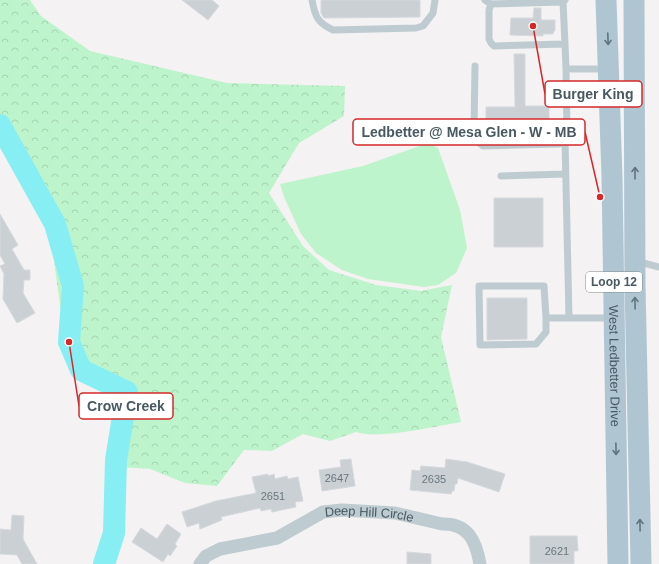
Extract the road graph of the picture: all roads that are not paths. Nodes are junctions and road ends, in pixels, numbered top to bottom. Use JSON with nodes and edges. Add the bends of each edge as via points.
{"nodes":[{"id":1,"x":312,"y":0,"type":"edge"},
{"id":2,"x":435,"y":0,"type":"edge"},
{"id":3,"x":606,"y":0,"type":"edge"},
{"id":4,"x":634,"y":0,"type":"edge"},
{"id":5,"x":564,"y":1,"type":"edge"},
{"id":6,"x":488,"y":2,"type":"edge"},
{"id":7,"x":565,"y":44,"type":"junction"},
{"id":8,"x":475,"y":66,"type":"dead end"},
{"id":9,"x":566,"y":69,"type":"junction"},
{"id":10,"x":609,"y":69,"type":"junction"},
{"id":11,"x":565,"y":140,"type":"junction"},
{"id":12,"x":565,"y":174,"type":"junction"},
{"id":13,"x":501,"y":176,"type":"dead end"},
{"id":14,"x":612,"y":177,"type":"junction"},
{"id":15,"x":635,"y":260,"type":"junction"},
{"id":16,"x":659,"y":267,"type":"edge"},
{"id":17,"x":546,"y":318,"type":"junction"},
{"id":18,"x":569,"y":318,"type":"junction"},
{"id":19,"x":615,"y":318,"type":"junction"},
{"id":20,"x":637,"y":382,"type":"junction"},
{"id":21,"x":200,"y":564,"type":"edge"},
{"id":22,"x":480,"y":564,"type":"edge"},
{"id":23,"x":618,"y":564,"type":"edge"},
{"id":24,"x":641,"y":564,"type":"edge"}],
"edges":[{"from":1,"to":2,"type":"lane","via":[[314,12],[322,25],[333,30],[423,26],[433,13]]},
{"from":3,"to":10,"type":"main road","name":"West Ledbetter Drive","number":"Loop 12","one_way":true},
{"from":15,"to":4,"type":"main road","name":"West Ledbetter Drive","number":"Loop 12","one_way":true},
{"from":5,"to":6,"type":"lane"},
{"from":5,"to":7,"type":"lane"},
{"from":6,"to":7,"type":"lane","via":[[489,39],[494,46]]},
{"from":7,"to":9,"type":"lane"},
{"from":8,"to":11,"type":"lane","via":[[474,128],[477,141],[483,146],[560,144]]},
{"from":9,"to":10,"type":"lane"},
{"from":9,"to":11,"type":"lane"},
{"from":10,"to":14,"type":"main road","name":"West Ledbetter Drive","number":"Loop 12"},
{"from":11,"to":12,"type":"lane"},
{"from":12,"to":13,"type":"lane"},
{"from":12,"to":18,"type":"lane"},
{"from":14,"to":15,"type":"main road","via":[[618,234],[626,255]]},
{"from":14,"to":19,"type":"main road","name":"West Ledbetter Drive","number":"Loop 12"},
{"from":15,"to":16,"type":"lane"},
{"from":20,"to":15,"type":"main road","name":"West Ledbetter Drive","number":"Loop 12","one_way":true},
{"from":17,"to":17,"type":"lane","via":[[544,286],[479,286],[480,345],[536,344],[546,332]]},
{"from":17,"to":18,"type":"lane"},
{"from":18,"to":19,"type":"lane"},
{"from":19,"to":20,"type":"main road","via":[[623,318],[627,322]]},
{"from":19,"to":23,"type":"main road","name":"West Ledbetter Drive","number":"Loop 12","one_way":true},
{"from":24,"to":20,"type":"main road","name":"West Ledbetter Drive","number":"Loop 12","one_way":true},
{"from":21,"to":22,"type":"street","name":"Deep Hill Circle","via":[[206,556],[220,549],[277,538],[323,512],[342,510],[395,513],[460,527],[469,534]]}]}
